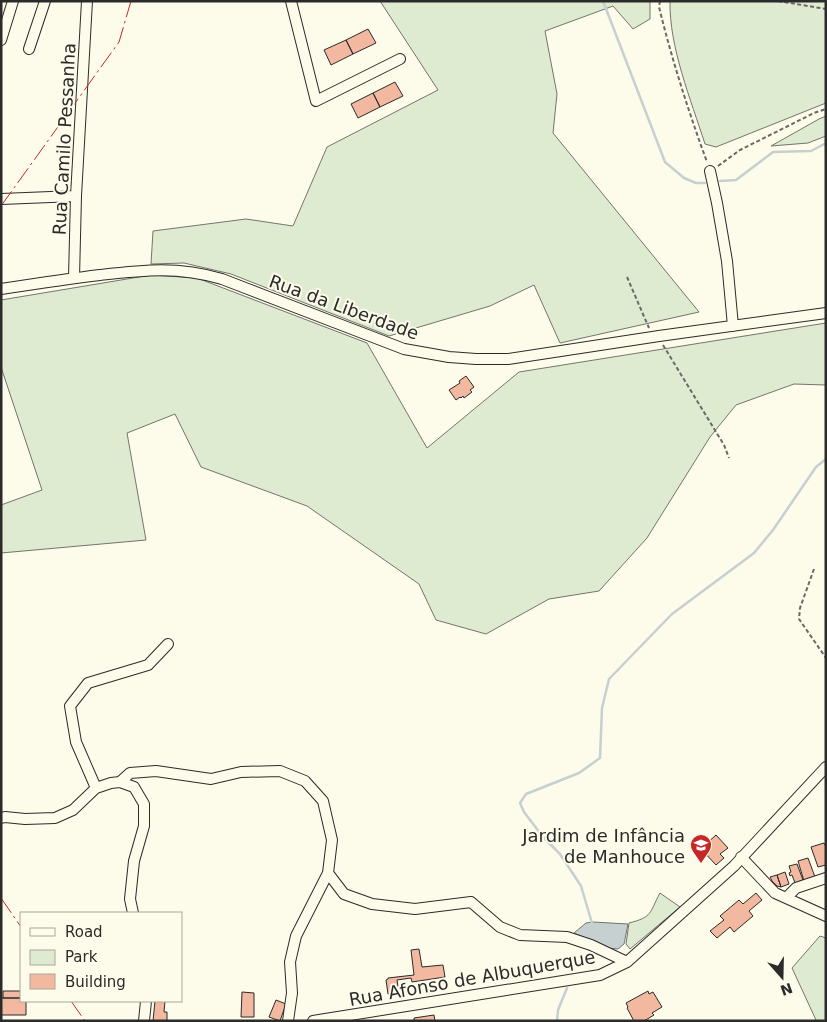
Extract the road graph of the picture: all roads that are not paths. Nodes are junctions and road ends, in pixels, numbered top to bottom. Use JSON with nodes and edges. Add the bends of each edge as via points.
{"nodes":[{"id":1,"x":13,"y":1,"type":"edge"},
{"id":2,"x":45,"y":1,"type":"edge"},
{"id":3,"x":291,"y":1,"type":"edge"},
{"id":4,"x":84,"y":2,"type":"edge"},
{"id":5,"x":1,"y":40,"type":"edge"},
{"id":6,"x":29,"y":50,"type":"dead end"},
{"id":7,"x":400,"y":59,"type":"dead end"},
{"id":8,"x":710,"y":171,"type":"road end"},
{"id":9,"x":76,"y":196,"type":"junction"},
{"id":10,"x":1,"y":198,"type":"edge"},
{"id":11,"x":74,"y":278,"type":"junction"},
{"id":12,"x":1,"y":289,"type":"edge"},
{"id":13,"x":826,"y":313,"type":"edge"},
{"id":14,"x":733,"y":326,"type":"junction"},
{"id":15,"x":168,"y":644,"type":"dead end"},
{"id":16,"x":826,"y":767,"type":"edge"},
{"id":17,"x":120,"y":782,"type":"junction"},
{"id":18,"x":96,"y":788,"type":"junction"},
{"id":19,"x":1,"y":818,"type":"edge"},
{"id":20,"x":741,"y":857,"type":"junction"},
{"id":21,"x":328,"y":874,"type":"junction"},
{"id":22,"x":826,"y":878,"type":"edge"},
{"id":23,"x":786,"y":898,"type":"junction"},
{"id":24,"x":133,"y":912,"type":"edge"},
{"id":25,"x":826,"y":916,"type":"edge"},
{"id":26,"x":627,"y":962,"type":"junction"},
{"id":27,"x":146,"y":1002,"type":"edge"},
{"id":28,"x":144,"y":1021,"type":"edge"},
{"id":29,"x":288,"y":1021,"type":"edge"},
{"id":30,"x":312,"y":1021,"type":"edge"}],
"edges":[{"from":1,"to":5,"type":"street"},
{"from":2,"to":6,"type":"street"},
{"from":3,"to":7,"type":"street","via":[[316,101]]},
{"from":4,"to":9,"type":"street","name":"Rua Camilo Pessanha"},
{"from":8,"to":14,"type":"street"},
{"from":9,"to":10,"type":"street"},
{"from":9,"to":11,"type":"street","name":"Rua Camilo Pessanha"},
{"from":11,"to":12,"type":"street","name":"Rua da Liberdade"},
{"from":11,"to":14,"type":"street","name":"Rua da Liberdade","via":[[146,270],[206,274],[404,349],[476,359],[508,359]]},
{"from":13,"to":14,"type":"street","name":"Rua da Liberdade"},
{"from":15,"to":18,"type":"street","via":[[148,665],[88,683],[70,706],[76,742]]},
{"from":16,"to":20,"type":"street","name":"Rua Afonso de Albuquerque"},
{"from":17,"to":18,"type":"street"},
{"from":17,"to":21,"type":"street","via":[[130,773],[156,770],[211,779],[241,772],[280,771],[305,781],[323,801],[332,840]]},
{"from":17,"to":24,"type":"street","via":[[134,787],[144,804],[144,826],[133,870],[130,899]]},
{"from":18,"to":19,"type":"street","via":[[74,810],[55,818]]},
{"from":20,"to":23,"type":"street","via":[[776,893]]},
{"from":20,"to":26,"type":"street","name":"Rua Afonso de Albuquerque"},
{"from":21,"to":26,"type":"street","via":[[344,894],[372,904],[415,908],[471,902],[500,928],[520,935],[567,937]]},
{"from":21,"to":29,"type":"street","via":[[296,936],[290,962],[292,993]]},
{"from":22,"to":23,"type":"street","via":[[796,888]]},
{"from":23,"to":25,"type":"street"},
{"from":26,"to":30,"type":"street","name":"Rua Afonso de Albuquerque","via":[[600,975]]},
{"from":27,"to":28,"type":"street"}]}
